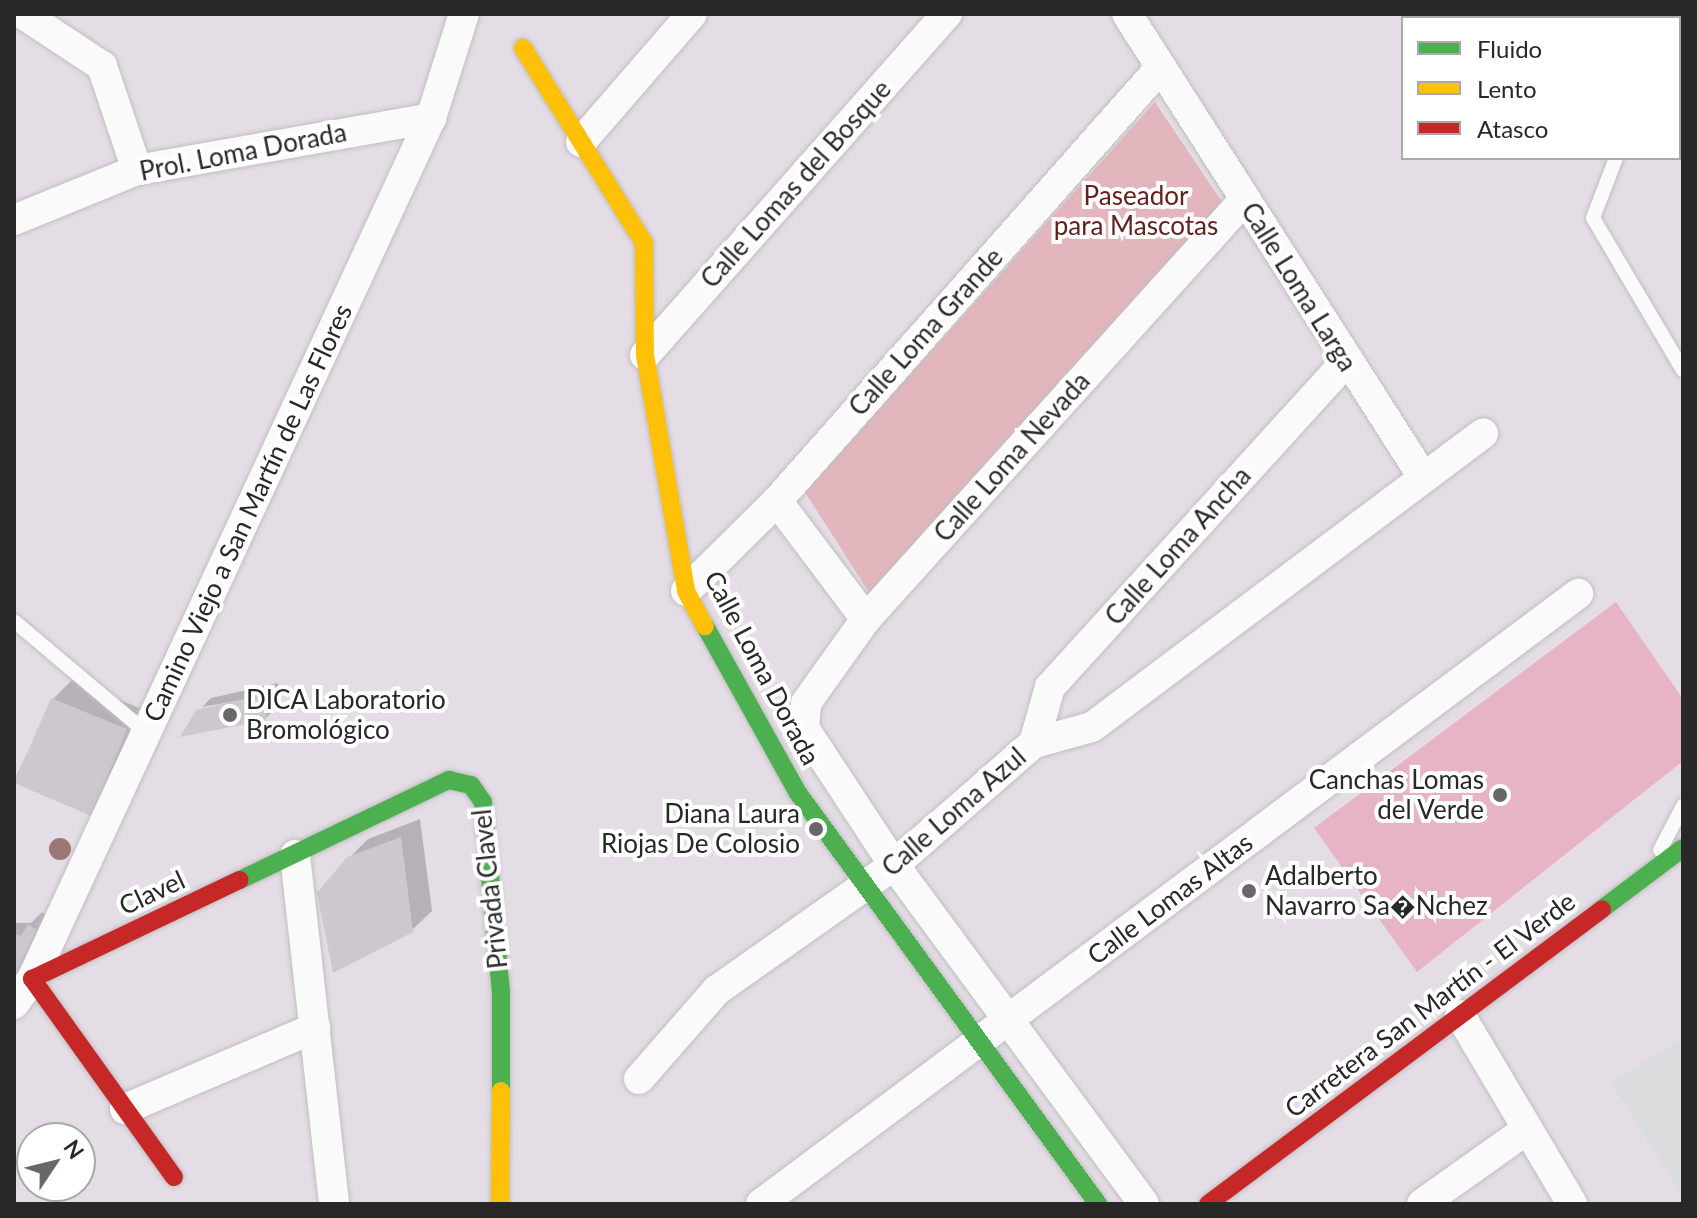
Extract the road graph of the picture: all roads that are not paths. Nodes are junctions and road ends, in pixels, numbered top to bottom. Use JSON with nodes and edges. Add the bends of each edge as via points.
{"nodes":[{"id":1,"x":23,"y":14,"type":"edge"},
{"id":2,"x":464,"y":14,"type":"edge"},
{"id":3,"x":692,"y":14,"type":"edge"},
{"id":4,"x":947,"y":14,"type":"edge"},
{"id":5,"x":1127,"y":14,"type":"edge"},
{"id":6,"x":523,"y":48,"type":"dead end"},
{"id":7,"x":1161,"y":67,"type":"junction"},
{"id":8,"x":431,"y":118,"type":"junction"},
{"id":9,"x":581,"y":142,"type":"junction"},
{"id":10,"x":1615,"y":160,"type":"edge"},
{"id":11,"x":137,"y":170,"type":"junction"},
{"id":12,"x":1244,"y":200,"type":"junction"},
{"id":13,"x":14,"y":220,"type":"edge"},
{"id":14,"x":645,"y":355,"type":"junction"},
{"id":15,"x":1346,"y":362,"type":"junction"},
{"id":16,"x":1683,"y":370,"type":"edge"},
{"id":17,"x":1483,"y":433,"type":"dead end"},
{"id":18,"x":1423,"y":477,"type":"junction"},
{"id":19,"x":777,"y":501,"type":"junction"},
{"id":20,"x":686,"y":591,"type":"junction"},
{"id":21,"x":1578,"y":594,"type":"dead end"},
{"id":22,"x":866,"y":619,"type":"junction"},
{"id":23,"x":14,"y":621,"type":"edge"},
{"id":24,"x":146,"y":732,"type":"junction"},
{"id":25,"x":1034,"y":743,"type":"junction"},
{"id":26,"x":1683,"y":806,"type":"edge"},
{"id":27,"x":1683,"y":848,"type":"edge"},
{"id":28,"x":295,"y":855,"type":"junction"},
{"id":29,"x":894,"y":865,"type":"junction"},
{"id":30,"x":1651,"y":872,"type":"junction"},
{"id":31,"x":866,"y":887,"type":"junction"},
{"id":32,"x":32,"y":979,"type":"junction"},
{"id":33,"x":14,"y":1004,"type":"edge"},
{"id":34,"x":1460,"y":1015,"type":"junction"},
{"id":35,"x":1009,"y":1019,"type":"junction"},
{"id":36,"x":315,"y":1028,"type":"junction"},
{"id":37,"x":979,"y":1041,"type":"junction"},
{"id":38,"x":639,"y":1079,"type":"dead end"},
{"id":39,"x":125,"y":1109,"type":"junction"},
{"id":40,"x":1526,"y":1130,"type":"junction"},
{"id":41,"x":174,"y":1177,"type":"dead end"},
{"id":42,"x":334,"y":1204,"type":"edge"},
{"id":43,"x":500,"y":1204,"type":"edge"},
{"id":44,"x":761,"y":1204,"type":"edge"},
{"id":45,"x":1098,"y":1204,"type":"edge"},
{"id":46,"x":1144,"y":1204,"type":"edge"},
{"id":47,"x":1208,"y":1204,"type":"edge"},
{"id":48,"x":1422,"y":1204,"type":"edge"},
{"id":49,"x":1572,"y":1204,"type":"edge"}],
"edges":[{"from":1,"to":11,"type":"street","via":[[102,66]]},
{"from":2,"to":8,"type":"street","name":"Camino Viejo a San Martín de Las Flores"},
{"from":3,"to":9,"type":"street"},
{"from":4,"to":14,"type":"street","name":"Calle Lomas del Bosque"},
{"from":5,"to":7,"type":"street","name":"Calle Loma Larga"},
{"from":6,"to":9,"type":"street","name":"Calle Loma Dorada"},
{"from":7,"to":12,"type":"street","name":"Calle Loma Larga"},
{"from":7,"to":19,"type":"street","name":"Calle Loma Grande"},
{"from":8,"to":11,"type":"street","name":"Prol. Loma Dorada"},
{"from":8,"to":24,"type":"street","name":"Camino Viejo a San Martín de Las Flores"},
{"from":9,"to":14,"type":"street","name":"Calle Loma Dorada","via":[[644,243]]},
{"from":10,"to":16,"type":"lane","via":[[1593,218]]},
{"from":11,"to":13,"type":"street","name":"Prol. Loma Dorada"},
{"from":12,"to":15,"type":"street","name":"Calle Loma Larga"},
{"from":12,"to":22,"type":"street","name":"Calle Loma Nevada"},
{"from":14,"to":20,"type":"street","name":"Calle Loma Dorada"},
{"from":15,"to":18,"type":"street","name":"Calle Loma Larga"},
{"from":15,"to":25,"type":"street","name":"Calle Loma Ancha","via":[[1050,687]]},
{"from":17,"to":18,"type":"street","name":"Calle Loma Azul"},
{"from":18,"to":25,"type":"street","name":"Calle Loma Azul","via":[[1092,727]]},
{"from":19,"to":20,"type":"street","name":"Calle Loma Grande"},
{"from":19,"to":22,"type":"street"},
{"from":20,"to":31,"type":"street","name":"Calle Loma Dorada","via":[[798,793]]},
{"from":21,"to":35,"type":"street","name":"Calle Lomas Altas"},
{"from":22,"to":29,"type":"street","name":"Calle Loma Nevada","via":[[811,694],[804,728]]},
{"from":23,"to":24,"type":"lane"},
{"from":24,"to":32,"type":"street","name":"Camino Viejo a San Martín de Las Flores"},
{"from":25,"to":29,"type":"street","name":"Calle Loma Azul"},
{"from":26,"to":30,"type":"lane"},
{"from":27,"to":30,"type":"street","name":"Carretera San Martín - El Verde"},
{"from":28,"to":32,"type":"street","name":"Clavel"},
{"from":28,"to":36,"type":"street"},
{"from":28,"to":43,"type":"street","name":"Privada Clavel","via":[[449,780],[471,785],[483,802],[501,991]]},
{"from":29,"to":31,"type":"street","name":"Calle Loma Azul"},
{"from":29,"to":35,"type":"street"},
{"from":30,"to":34,"type":"street","name":"Carretera San Martín - El Verde"},
{"from":31,"to":37,"type":"street","name":"Calle Loma Dorada"},
{"from":31,"to":38,"type":"street","name":"Calle Loma Azul","via":[[717,990]]},
{"from":32,"to":33,"type":"street","name":"Camino Viejo a San Martín de Las Flores"},
{"from":32,"to":39,"type":"street"},
{"from":34,"to":40,"type":"street"},
{"from":34,"to":47,"type":"street","name":"Carretera San Martín - El Verde"},
{"from":35,"to":37,"type":"street","name":"Calle Lomas Altas"},
{"from":35,"to":46,"type":"street"},
{"from":36,"to":39,"type":"street"},
{"from":36,"to":42,"type":"street"},
{"from":37,"to":44,"type":"street","name":"Calle Lomas Altas"},
{"from":37,"to":45,"type":"street","name":"Calle Loma Dorada"},
{"from":39,"to":41,"type":"street"},
{"from":40,"to":48,"type":"street"},
{"from":40,"to":49,"type":"street"}]}
